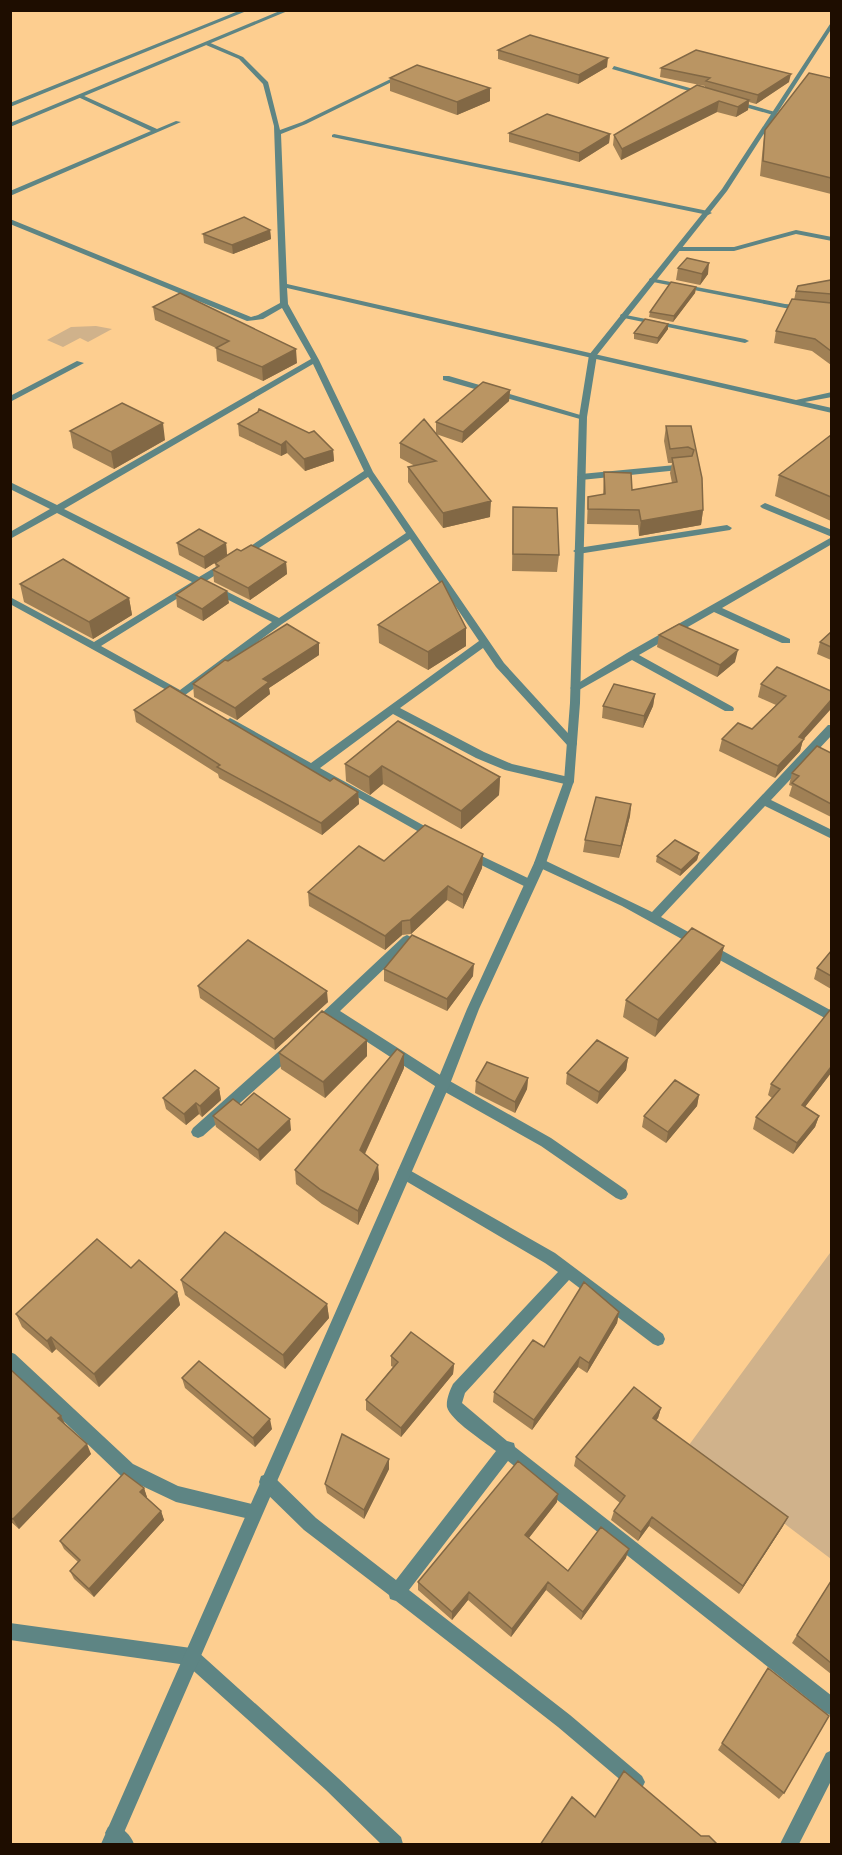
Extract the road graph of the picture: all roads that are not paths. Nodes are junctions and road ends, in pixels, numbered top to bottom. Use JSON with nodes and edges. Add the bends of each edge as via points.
{"nodes":[{"id":1,"x":247,"y":10,"type":"edge"},
{"id":2,"x":287,"y":11,"type":"edge"},
{"id":3,"x":831,"y":23,"type":"edge"},
{"id":4,"x":208,"y":44,"type":"junction"},
{"id":5,"x":614,"y":69,"type":"dead end"},
{"id":6,"x":403,"y":75,"type":"edge"},
{"id":7,"x":80,"y":96,"type":"junction"},
{"id":8,"x":714,"y":97,"type":"edge"},
{"id":9,"x":725,"y":100,"type":"edge"},
{"id":10,"x":10,"y":105,"type":"edge"},
{"id":11,"x":773,"y":113,"type":"junction"},
{"id":12,"x":178,"y":122,"type":"dead end"},
{"id":13,"x":10,"y":125,"type":"edge"},
{"id":14,"x":156,"y":131,"type":"junction"},
{"id":15,"x":277,"y":133,"type":"junction"},
{"id":16,"x":334,"y":136,"type":"dead end"},
{"id":17,"x":10,"y":194,"type":"edge"},
{"id":18,"x":708,"y":213,"type":"junction"},
{"id":19,"x":10,"y":221,"type":"edge"},
{"id":20,"x":831,"y":232,"type":"edge"},
{"id":21,"x":816,"y":236,"type":"junction"},
{"id":22,"x":831,"y":239,"type":"edge"},
{"id":23,"x":679,"y":249,"type":"junction"},
{"id":24,"x":653,"y":280,"type":"junction"},
{"id":25,"x":282,"y":285,"type":"junction"},
{"id":26,"x":284,"y":304,"type":"junction"},
{"id":27,"x":831,"y":310,"type":"edge"},
{"id":28,"x":624,"y":316,"type":"junction"},
{"id":29,"x":745,"y":341,"type":"dead end"},
{"id":30,"x":593,"y":355,"type":"junction"},
{"id":31,"x":315,"y":360,"type":"junction"},
{"id":32,"x":80,"y":363,"type":"dead end"},
{"id":33,"x":446,"y":378,"type":"dead end"},
{"id":34,"x":831,"y":394,"type":"edge"},
{"id":35,"x":10,"y":400,"type":"edge"},
{"id":36,"x":796,"y":402,"type":"junction"},
{"id":37,"x":831,"y":411,"type":"edge"},
{"id":38,"x":583,"y":417,"type":"junction"},
{"id":39,"x":686,"y":467,"type":"edge"},
{"id":40,"x":369,"y":472,"type":"junction"},
{"id":41,"x":581,"y":477,"type":"junction"},
{"id":42,"x":10,"y":485,"type":"edge"},
{"id":43,"x":765,"y":506,"type":"dead end"},
{"id":44,"x":57,"y":509,"type":"junction"},
{"id":45,"x":727,"y":528,"type":"dead end"},
{"id":46,"x":411,"y":534,"type":"junction"},
{"id":47,"x":831,"y":534,"type":"edge"},
{"id":48,"x":10,"y":536,"type":"edge"},
{"id":49,"x":831,"y":540,"type":"edge"},
{"id":50,"x":578,"y":551,"type":"junction"},
{"id":51,"x":198,"y":582,"type":"junction"},
{"id":52,"x":10,"y":600,"type":"edge"},
{"id":53,"x":714,"y":608,"type":"junction"},
{"id":54,"x":279,"y":622,"type":"junction"},
{"id":55,"x":786,"y":641,"type":"dead end"},
{"id":56,"x":484,"y":642,"type":"junction"},
{"id":57,"x":93,"y":647,"type":"junction"},
{"id":58,"x":631,"y":655,"type":"junction"},
{"id":59,"x":575,"y":688,"type":"junction"},
{"id":60,"x":393,"y":709,"type":"junction"},
{"id":61,"x":729,"y":709,"type":"dead end"},
{"id":62,"x":220,"y":717,"type":"edge"},
{"id":63,"x":831,"y":728,"type":"edge"},
{"id":64,"x":572,"y":743,"type":"junction"},
{"id":65,"x":312,"y":768,"type":"junction"},
{"id":66,"x":569,"y":780,"type":"junction"},
{"id":67,"x":763,"y":801,"type":"junction"},
{"id":68,"x":831,"y":835,"type":"edge"},
{"id":69,"x":540,"y":863,"type":"junction"},
{"id":70,"x":530,"y":884,"type":"junction"},
{"id":71,"x":652,"y":918,"type":"junction"},
{"id":72,"x":407,"y":940,"type":"edge"},
{"id":73,"x":332,"y":1012,"type":"junction"},
{"id":74,"x":831,"y":1017,"type":"edge"},
{"id":75,"x":443,"y":1084,"type":"junction"},
{"id":76,"x":198,"y":1132,"type":"dead end"},
{"id":77,"x":404,"y":1173,"type":"junction"},
{"id":78,"x":621,"y":1194,"type":"dead end"},
{"id":79,"x":568,"y":1271,"type":"junction"},
{"id":80,"x":658,"y":1339,"type":"dead end"},
{"id":81,"x":10,"y":1359,"type":"edge"},
{"id":82,"x":508,"y":1448,"type":"junction"},
{"id":83,"x":267,"y":1482,"type":"junction"},
{"id":84,"x":254,"y":1512,"type":"junction"},
{"id":85,"x":396,"y":1593,"type":"junction"},
{"id":86,"x":12,"y":1634,"type":"edge"},
{"id":87,"x":191,"y":1657,"type":"junction"},
{"id":88,"x":831,"y":1707,"type":"edge"},
{"id":89,"x":831,"y":1759,"type":"edge"},
{"id":90,"x":646,"y":1791,"type":"edge"},
{"id":91,"x":116,"y":1841,"type":"edge"},
{"id":92,"x":394,"y":1845,"type":"edge"},
{"id":93,"x":789,"y":1845,"type":"edge"}],
"edges":[{"from":1,"to":10,"type":"street"},
{"from":2,"to":4,"type":"street"},
{"from":3,"to":11,"type":"street"},
{"from":4,"to":7,"type":"street"},
{"from":4,"to":15,"type":"street","via":[[241,58],[266,83]]},
{"from":5,"to":8,"type":"street"},
{"from":6,"to":15,"type":"street"},
{"from":7,"to":13,"type":"street"},
{"from":7,"to":14,"type":"street"},
{"from":9,"to":11,"type":"street"},
{"from":11,"to":18,"type":"street"},
{"from":12,"to":14,"type":"street"},
{"from":14,"to":17,"type":"street"},
{"from":15,"to":25,"type":"street"},
{"from":16,"to":18,"type":"street"},
{"from":18,"to":23,"type":"street"},
{"from":19,"to":26,"type":"street","via":[[250,319]]},
{"from":20,"to":21,"type":"street"},
{"from":21,"to":22,"type":"street"},
{"from":21,"to":23,"type":"street","via":[[796,232],[734,249]]},
{"from":23,"to":24,"type":"street"},
{"from":24,"to":27,"type":"street","via":[[784,306]]},
{"from":24,"to":28,"type":"street"},
{"from":25,"to":26,"type":"street"},
{"from":25,"to":30,"type":"street"},
{"from":26,"to":31,"type":"street"},
{"from":28,"to":29,"type":"street"},
{"from":28,"to":30,"type":"street"},
{"from":30,"to":36,"type":"street"},
{"from":30,"to":38,"type":"street"},
{"from":31,"to":40,"type":"street"},
{"from":31,"to":44,"type":"street"},
{"from":32,"to":35,"type":"street"},
{"from":33,"to":38,"type":"street"},
{"from":34,"to":36,"type":"street"},
{"from":36,"to":37,"type":"street"},
{"from":38,"to":41,"type":"street"},
{"from":39,"to":41,"type":"street"},
{"from":40,"to":46,"type":"street"},
{"from":40,"to":51,"type":"street"},
{"from":41,"to":50,"type":"street"},
{"from":42,"to":44,"type":"street"},
{"from":43,"to":47,"type":"street"},
{"from":44,"to":48,"type":"street"},
{"from":44,"to":51,"type":"street"},
{"from":45,"to":50,"type":"street"},
{"from":46,"to":54,"type":"street"},
{"from":46,"to":56,"type":"street"},
{"from":49,"to":53,"type":"street"},
{"from":50,"to":59,"type":"street"},
{"from":51,"to":54,"type":"street"},
{"from":51,"to":57,"type":"street"},
{"from":52,"to":57,"type":"street"},
{"from":53,"to":55,"type":"street"},
{"from":53,"to":58,"type":"street"},
{"from":54,"to":57,"type":"street","via":[[185,697]]},
{"from":56,"to":60,"type":"street"},
{"from":56,"to":64,"type":"street","via":[[500,665]]},
{"from":58,"to":59,"type":"street"},
{"from":58,"to":61,"type":"street"},
{"from":59,"to":64,"type":"street"},
{"from":60,"to":65,"type":"street"},
{"from":60,"to":66,"type":"street","via":[[480,755]]},
{"from":62,"to":65,"type":"street"},
{"from":63,"to":67,"type":"street"},
{"from":64,"to":66,"type":"street"},
{"from":65,"to":70,"type":"street","via":[[405,822]]},
{"from":66,"to":69,"type":"street"},
{"from":67,"to":68,"type":"street"},
{"from":67,"to":71,"type":"street"},
{"from":69,"to":70,"type":"street"},
{"from":69,"to":71,"type":"street"},
{"from":70,"to":75,"type":"street"},
{"from":71,"to":74,"type":"street"},
{"from":72,"to":73,"type":"street"},
{"from":73,"to":75,"type":"street"},
{"from":73,"to":76,"type":"street"},
{"from":75,"to":77,"type":"street"},
{"from":75,"to":78,"type":"street","via":[[546,1142]]},
{"from":77,"to":79,"type":"street"},
{"from":77,"to":83,"type":"street"},
{"from":79,"to":80,"type":"street"},
{"from":79,"to":82,"type":"street","via":[[458,1389],[454,1405]]},
{"from":81,"to":84,"type":"street","via":[[127,1470],[176,1494]]},
{"from":82,"to":85,"type":"street"},
{"from":82,"to":88,"type":"street"},
{"from":83,"to":84,"type":"street"},
{"from":83,"to":85,"type":"street","via":[[310,1524]]},
{"from":84,"to":87,"type":"street"},
{"from":85,"to":90,"type":"street","via":[[564,1721]]},
{"from":86,"to":87,"type":"street","via":[[55,1636]]},
{"from":87,"to":91,"type":"street"},
{"from":87,"to":92,"type":"street"},
{"from":89,"to":93,"type":"street"}]}
